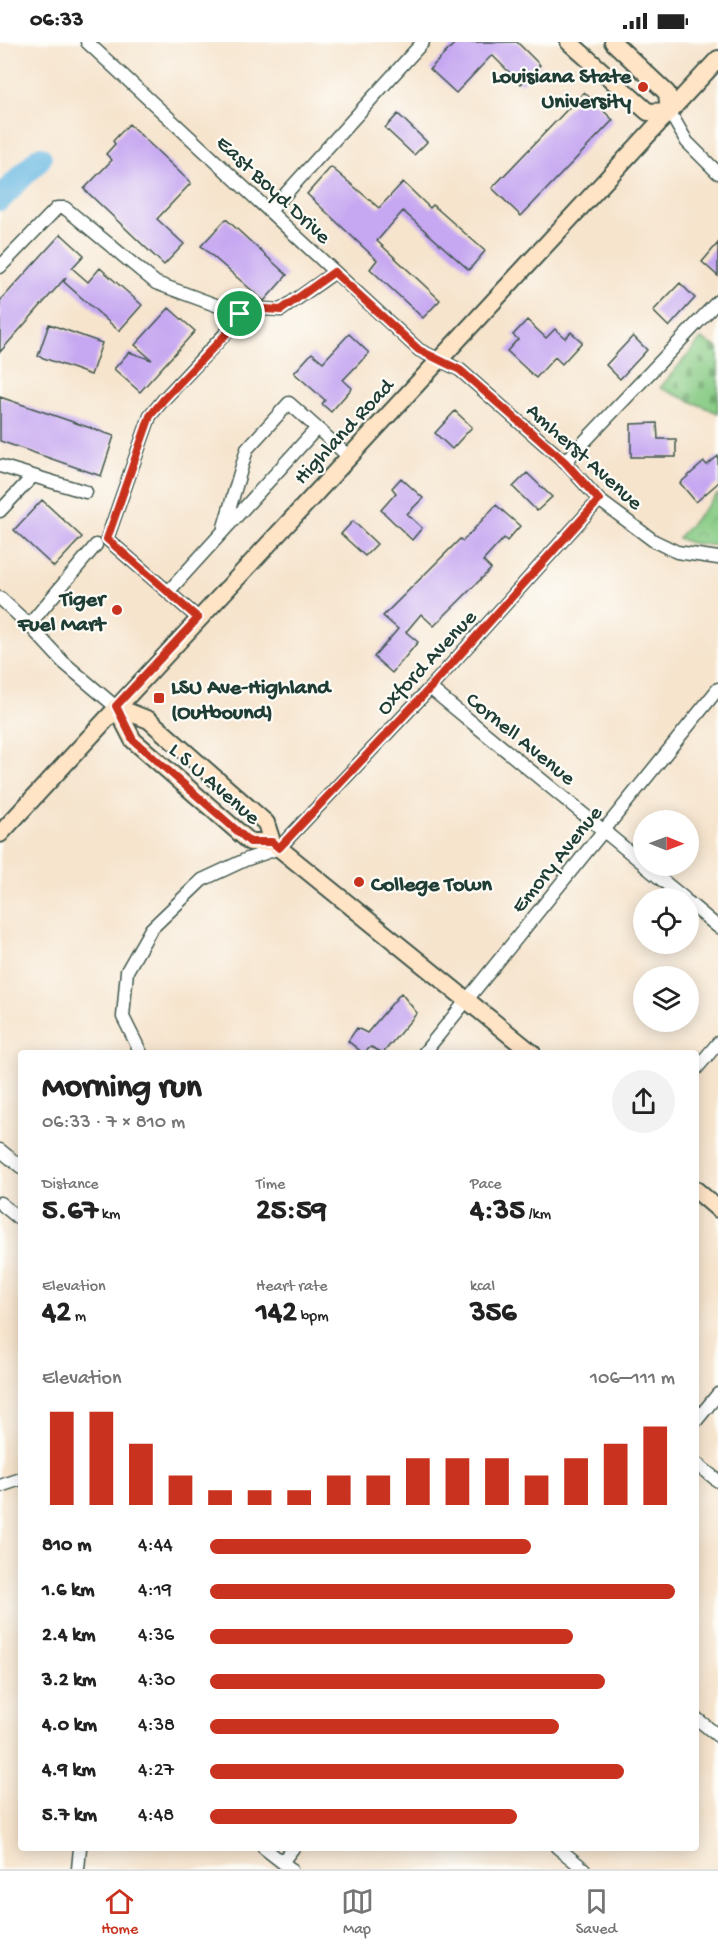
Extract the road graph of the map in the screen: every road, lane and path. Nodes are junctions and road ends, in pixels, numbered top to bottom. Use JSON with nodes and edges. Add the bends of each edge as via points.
{"nodes":[{"id":1,"x":423,"y":42,"type":"edge"},
{"id":2,"x":569,"y":42,"type":"edge"},
{"id":3,"x":613,"y":42,"type":"edge"},
{"id":4,"x":93,"y":44,"type":"edge"},
{"id":5,"x":718,"y":58,"type":"edge"},
{"id":6,"x":669,"y":111,"type":"junction"},
{"id":7,"x":718,"y":173,"type":"edge"},
{"id":8,"x":270,"y":211,"type":"junction"},
{"id":9,"x":0,"y":267,"type":"edge"},
{"id":10,"x":334,"y":272,"type":"junction"},
{"id":11,"x":718,"y":301,"type":"edge"},
{"id":12,"x":240,"y":314,"type":"junction"},
{"id":13,"x":438,"y":359,"type":"junction"},
{"id":14,"x":317,"y":428,"type":"junction"},
{"id":15,"x":348,"y":456,"type":"junction"},
{"id":16,"x":565,"y":462,"type":"junction"},
{"id":17,"x":0,"y":466,"type":"edge"},
{"id":18,"x":33,"y":476,"type":"junction"},
{"id":19,"x":86,"y":492,"type":"dead end"},
{"id":20,"x":599,"y":500,"type":"junction"},
{"id":21,"x":0,"y":511,"type":"edge"},
{"id":22,"x":223,"y":531,"type":"junction"},
{"id":23,"x":96,"y":545,"type":"dead end"},
{"id":24,"x":718,"y":558,"type":"edge"},
{"id":25,"x":168,"y":592,"type":"junction"},
{"id":26,"x":0,"y":598,"type":"edge"},
{"id":27,"x":198,"y":618,"type":"junction"},
{"id":28,"x":29,"y":625,"type":"junction"},
{"id":29,"x":430,"y":688,"type":"junction"},
{"id":30,"x":718,"y":689,"type":"edge"},
{"id":31,"x":116,"y":706,"type":"junction"},
{"id":32,"x":604,"y":831,"type":"junction"},
{"id":33,"x":0,"y":834,"type":"edge"},
{"id":34,"x":275,"y":845,"type":"junction"},
{"id":35,"x":633,"y":856,"type":"edge"},
{"id":36,"x":657,"y":876,"type":"edge"},
{"id":37,"x":672,"y":888,"type":"edge"},
{"id":38,"x":699,"y":911,"type":"edge"},
{"id":39,"x":718,"y":927,"type":"edge"},
{"id":40,"x":467,"y":1000,"type":"junction"},
{"id":41,"x":718,"y":1043,"type":"edge"},
{"id":42,"x":140,"y":1050,"type":"edge"},
{"id":43,"x":426,"y":1050,"type":"edge"},
{"id":44,"x":528,"y":1050,"type":"edge"},
{"id":45,"x":699,"y":1065,"type":"edge"},
{"id":46,"x":0,"y":1150,"type":"edge"},
{"id":47,"x":18,"y":1165,"type":"edge"},
{"id":48,"x":699,"y":1193,"type":"edge"},
{"id":49,"x":0,"y":1203,"type":"edge"},
{"id":50,"x":718,"y":1209,"type":"edge"},
{"id":51,"x":18,"y":1218,"type":"edge"},
{"id":52,"x":718,"y":1394,"type":"edge"},
{"id":53,"x":699,"y":1417,"type":"edge"},
{"id":54,"x":699,"y":1465,"type":"edge"},
{"id":55,"x":18,"y":1480,"type":"edge"},
{"id":56,"x":718,"y":1481,"type":"edge"},
{"id":57,"x":0,"y":1486,"type":"edge"},
{"id":58,"x":699,"y":1721,"type":"edge"},
{"id":59,"x":718,"y":1737,"type":"edge"},
{"id":60,"x":80,"y":1851,"type":"edge"},
{"id":61,"x":268,"y":1851,"type":"edge"},
{"id":62,"x":292,"y":1851,"type":"edge"},
{"id":63,"x":562,"y":1851,"type":"edge"},
{"id":64,"x":286,"y":1866,"type":"edge"},
{"id":65,"x":78,"y":1869,"type":"edge"},
{"id":66,"x":584,"y":1869,"type":"edge"}],
"edges":[{"from":1,"to":8,"type":"street"},
{"from":2,"to":6,"type":"street","via":[[648,112]]},
{"from":3,"to":6,"type":"street","via":[[667,93]]},
{"from":4,"to":8,"type":"street","name":"East Boyd Drive"},
{"from":5,"to":6,"type":"street","name":"Highland Road"},
{"from":6,"to":7,"type":"street","via":[[687,142]]},
{"from":6,"to":13,"type":"street","name":"Highland Road"},
{"from":8,"to":10,"type":"street","name":"East Boyd Drive"},
{"from":9,"to":12,"type":"street","via":[[57,208],[65,208],[156,283]]},
{"from":10,"to":12,"type":"street","via":[[281,310],[248,308]]},
{"from":10,"to":13,"type":"street","name":"East Boyd Drive","via":[[419,350]]},
{"from":11,"to":16,"type":"street"},
{"from":12,"to":25,"type":"street","via":[[150,416],[107,539]]},
{"from":13,"to":15,"type":"street","name":"Highland Road"},
{"from":13,"to":16,"type":"street","name":"Amherst Avenue","via":[[460,370]]},
{"from":14,"to":15,"type":"street"},
{"from":14,"to":22,"type":"street"},
{"from":14,"to":22,"type":"street","via":[[289,403],[247,448]]},
{"from":15,"to":27,"type":"street","name":"Highland Road"},
{"from":16,"to":20,"type":"street","name":"Amherst Avenue"},
{"from":17,"to":18,"type":"street"},
{"from":18,"to":19,"type":"street"},
{"from":18,"to":21,"type":"street"},
{"from":20,"to":24,"type":"street","name":"Amherst Avenue","via":[[654,541],[677,552]]},
{"from":20,"to":29,"type":"street","name":"Oxford Avenue"},
{"from":22,"to":25,"type":"street"},
{"from":23,"to":28,"type":"street"},
{"from":25,"to":27,"type":"street"},
{"from":26,"to":28,"type":"street"},
{"from":27,"to":31,"type":"street","name":"Highland Road"},
{"from":28,"to":31,"type":"street","via":[[63,662]]},
{"from":29,"to":32,"type":"street","name":"Cornell Avenue"},
{"from":29,"to":34,"type":"street","name":"Oxford Avenue"},
{"from":30,"to":32,"type":"street","name":"Emory Avenue"},
{"from":31,"to":33,"type":"street","name":"Highland Road"},
{"from":31,"to":34,"type":"street","name":"L S U Avenue","via":[[149,720],[266,823]]},
{"from":31,"to":34,"type":"street","name":"L S U Avenue","via":[[133,740],[250,842]]},
{"from":32,"to":35,"type":"street","name":"Cornell Avenue"},
{"from":32,"to":40,"type":"street","name":"Emory Avenue"},
{"from":34,"to":40,"type":"street","name":"L S U Avenue"},
{"from":34,"to":42,"type":"street","via":[[202,880],[151,929],[127,971],[123,1017]]},
{"from":36,"to":37,"type":"street","name":"Cornell Avenue"},
{"from":38,"to":39,"type":"street"},
{"from":40,"to":43,"type":"street","name":"Emory Avenue"},
{"from":40,"to":44,"type":"street","name":"L S U Avenue"},
{"from":41,"to":45,"type":"street"},
{"from":46,"to":47,"type":"street"},
{"from":48,"to":50,"type":"street"},
{"from":49,"to":51,"type":"street"},
{"from":52,"to":53,"type":"street"},
{"from":54,"to":56,"type":"street"},
{"from":55,"to":57,"type":"street"},
{"from":58,"to":59,"type":"street"},
{"from":60,"to":65,"type":"street"},
{"from":61,"to":64,"type":"street"},
{"from":62,"to":64,"type":"street"},
{"from":63,"to":66,"type":"street"}]}
